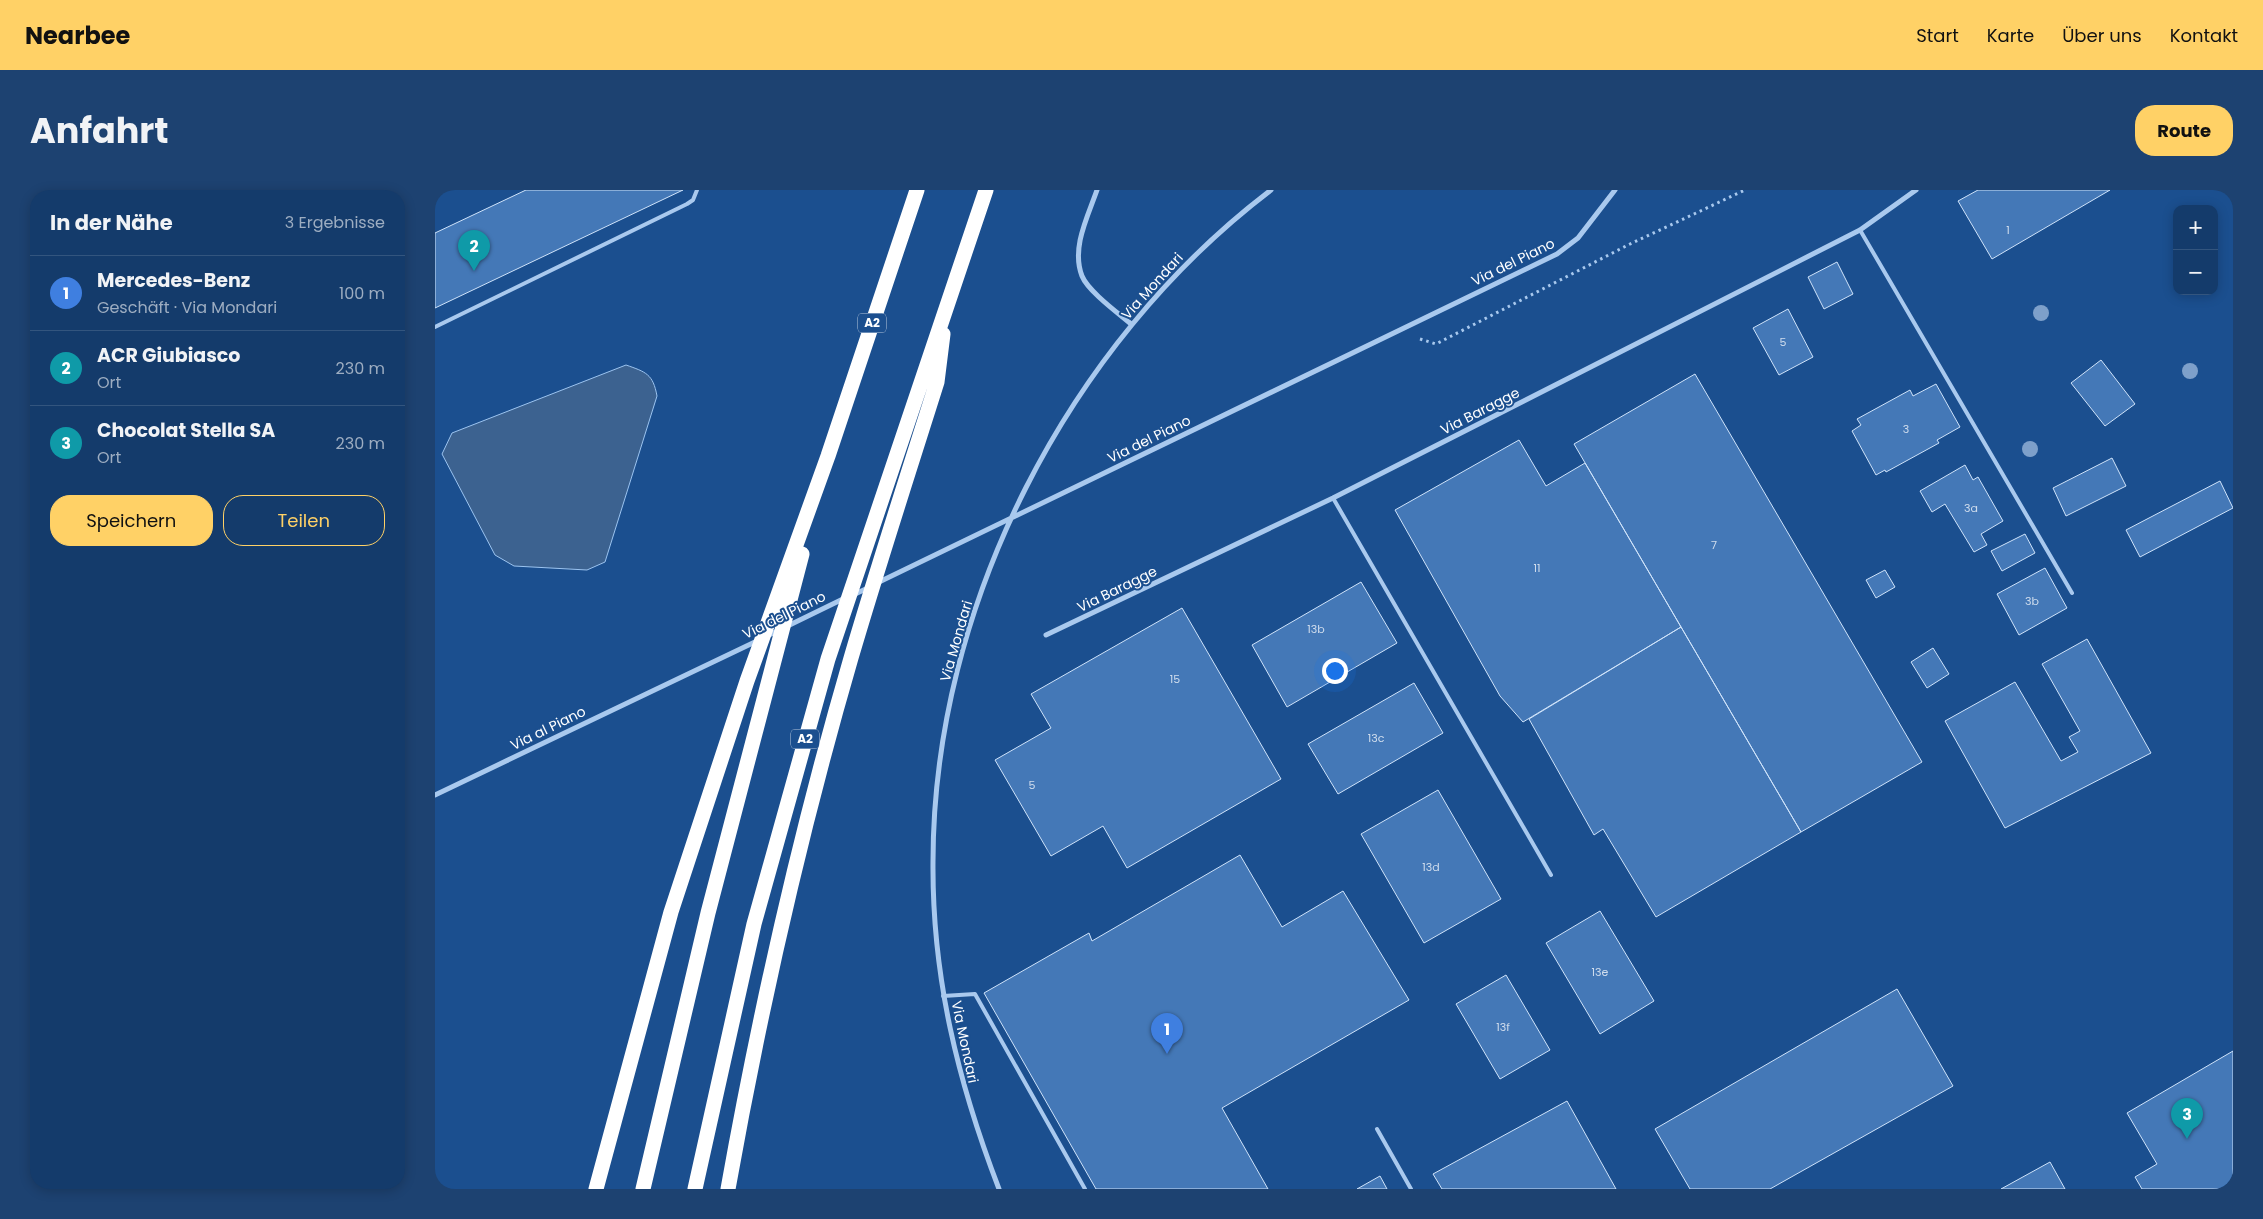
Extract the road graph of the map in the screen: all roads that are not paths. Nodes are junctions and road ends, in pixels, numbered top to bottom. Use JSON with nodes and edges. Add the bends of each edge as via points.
{"nodes":[{"id":1,"x":697,"y":190,"type":"edge"},
{"id":2,"x":917,"y":190,"type":"edge"},
{"id":3,"x":986,"y":190,"type":"edge"},
{"id":4,"x":1097,"y":190,"type":"edge"},
{"id":5,"x":1271,"y":190,"type":"edge"},
{"id":6,"x":1615,"y":190,"type":"edge"},
{"id":7,"x":1916,"y":190,"type":"edge"},
{"id":8,"x":1860,"y":230,"type":"junction"},
{"id":9,"x":948,"y":298,"type":"junction"},
{"id":10,"x":1131,"y":324,"type":"junction"},
{"id":11,"x":435,"y":327,"type":"edge"},
{"id":12,"x":828,"y":456,"type":"junction"},
{"id":13,"x":1333,"y":498,"type":"junction"},
{"id":14,"x":2072,"y":592,"type":"dead end"},
{"id":15,"x":1046,"y":635,"type":"dead end"},
{"id":16,"x":671,"y":682,"type":"joint"},
{"id":17,"x":435,"y":795,"type":"edge"},
{"id":18,"x":1551,"y":875,"type":"dead end"},
{"id":19,"x":943,"y":996,"type":"junction"},
{"id":20,"x":1377,"y":1129,"type":"dead end"},
{"id":21,"x":596,"y":1189,"type":"edge"},
{"id":22,"x":643,"y":1189,"type":"edge"},
{"id":23,"x":695,"y":1189,"type":"edge"},
{"id":24,"x":728,"y":1189,"type":"edge"},
{"id":25,"x":999,"y":1189,"type":"edge"},
{"id":26,"x":1085,"y":1189,"type":"edge"},
{"id":27,"x":1411,"y":1189,"type":"edge"}],
"edges":[{"from":1,"to":11,"type":"lane","via":[[693,200],[687,204]]},
{"from":2,"to":12,"type":"highway","number":"A2"},
{"from":3,"to":9,"type":"highway","number":"A2"},
{"from":4,"to":10,"type":"street","via":[[1079,248],[1082,277]]},
{"from":5,"to":10,"type":"street","name":"Via Mondari","via":[[1195,256]]},
{"from":6,"to":16,"type":"street","name":"Via del Piano","via":[[1571,245]]},
{"from":7,"to":8,"type":"street","name":"Via Baragge"},
{"from":8,"to":13,"type":"street","name":"Via Baragge"},
{"from":8,"to":14,"type":"lane"},
{"from":9,"to":23,"type":"highway","number":"A2","via":[[828,659],[754,924]]},
{"from":9,"to":24,"type":"highway","number":"A2","via":[[937,382],[851,659],[780,932],[753,1050]]},
{"from":10,"to":19,"type":"street","name":"Via Mondari","via":[[1073,406],[1033,473],[994,556],[959,666],[942,753],[933,862]]},
{"from":12,"to":21,"type":"highway","number":"A2","via":[[747,681],[671,912]]},
{"from":12,"to":22,"type":"highway","number":"A2","via":[[708,913]]},
{"from":13,"to":15,"type":"street","name":"Via Baragge"},
{"from":13,"to":18,"type":"lane"},
{"from":16,"to":17,"type":"street","name":"Via al Piano"},
{"from":19,"to":25,"type":"street","name":"Via Mondari","via":[[965,1095]]},
{"from":19,"to":26,"type":"lane","via":[[975,994]]},
{"from":20,"to":27,"type":"lane"}]}
